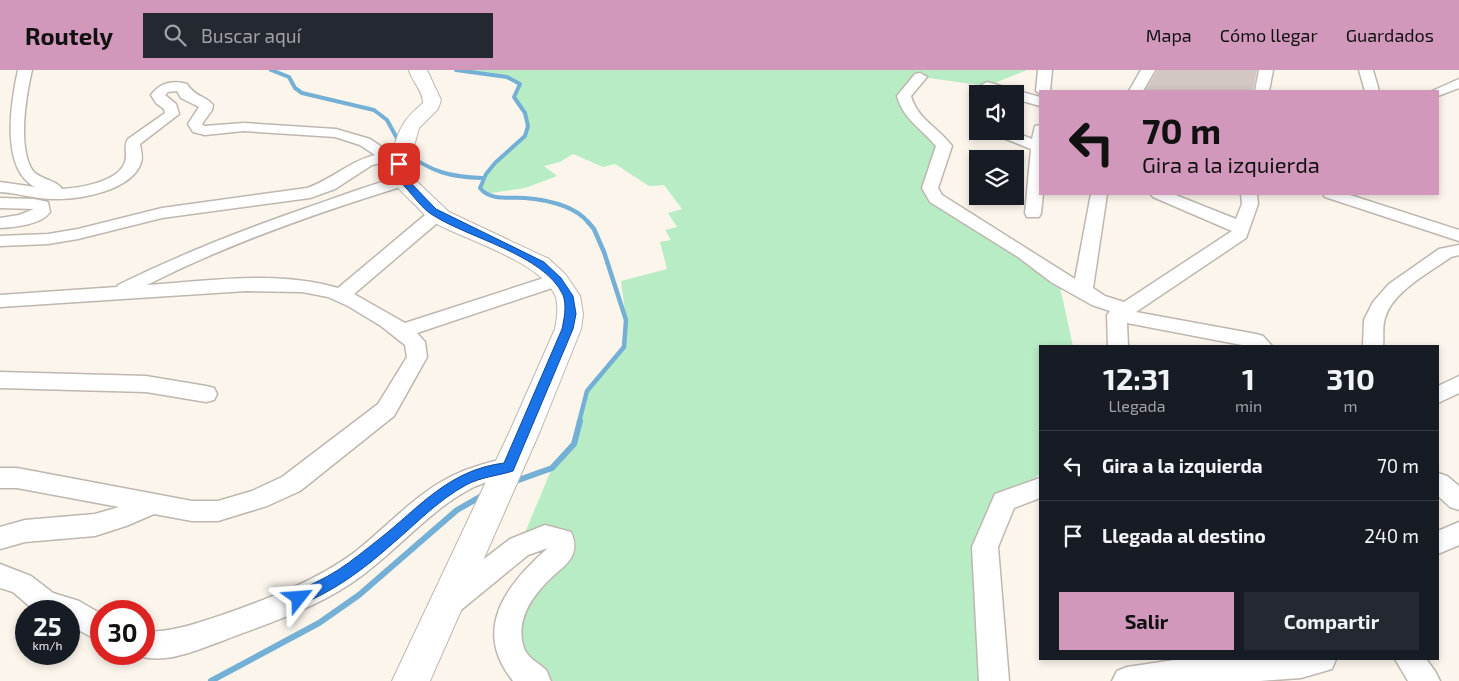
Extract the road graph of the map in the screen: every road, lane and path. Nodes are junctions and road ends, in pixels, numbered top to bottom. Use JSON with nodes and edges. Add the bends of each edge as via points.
{"nodes":[{"id":1,"x":25,"y":70,"type":"edge"},
{"id":2,"x":418,"y":70,"type":"edge"},
{"id":3,"x":1045,"y":70,"type":"edge"},
{"id":4,"x":1148,"y":70,"type":"edge"},
{"id":5,"x":1266,"y":70,"type":"edge"},
{"id":6,"x":1366,"y":70,"type":"edge"},
{"id":7,"x":1450,"y":70,"type":"edge"},
{"id":8,"x":1459,"y":71,"type":"edge"},
{"id":9,"x":920,"y":77,"type":"dead end"},
{"id":10,"x":1459,"y":83,"type":"edge"},
{"id":11,"x":1043,"y":90,"type":"edge"},
{"id":12,"x":1137,"y":90,"type":"edge"},
{"id":13,"x":1262,"y":90,"type":"edge"},
{"id":14,"x":1372,"y":90,"type":"edge"},
{"id":15,"x":1439,"y":92,"type":"edge"},
{"id":16,"x":1024,"y":97,"type":"edge"},
{"id":17,"x":1039,"y":102,"type":"edge"},
{"id":18,"x":1021,"y":140,"type":"edge"},
{"id":19,"x":1039,"y":147,"type":"edge"},
{"id":20,"x":397,"y":167,"type":"junction"},
{"id":21,"x":0,"y":187,"type":"edge"},
{"id":22,"x":84,"y":191,"type":"junction"},
{"id":23,"x":1098,"y":195,"type":"edge"},
{"id":24,"x":1161,"y":195,"type":"edge"},
{"id":25,"x":1249,"y":195,"type":"edge"},
{"id":26,"x":1334,"y":195,"type":"edge"},
{"id":27,"x":0,"y":203,"type":"edge"},
{"id":28,"x":1033,"y":213,"type":"dead end"},
{"id":29,"x":437,"y":214,"type":"junction"},
{"id":30,"x":0,"y":223,"type":"edge"},
{"id":31,"x":1242,"y":228,"type":"junction"},
{"id":32,"x":1459,"y":236,"type":"edge"},
{"id":33,"x":0,"y":241,"type":"edge"},
{"id":34,"x":1459,"y":250,"type":"edge"},
{"id":35,"x":557,"y":280,"type":"junction"},
{"id":36,"x":1083,"y":290,"type":"junction"},
{"id":37,"x":116,"y":294,"type":"junction"},
{"id":38,"x":340,"y":296,"type":"junction"},
{"id":39,"x":0,"y":301,"type":"edge"},
{"id":40,"x":1122,"y":312,"type":"junction"},
{"id":41,"x":403,"y":331,"type":"junction"},
{"id":42,"x":1118,"y":345,"type":"edge"},
{"id":43,"x":1260,"y":345,"type":"edge"},
{"id":44,"x":1373,"y":345,"type":"edge"},
{"id":45,"x":0,"y":380,"type":"edge"},
{"id":46,"x":1459,"y":384,"type":"edge"},
{"id":47,"x":206,"y":394,"type":"dead end"},
{"id":48,"x":1439,"y":394,"type":"edge"},
{"id":49,"x":508,"y":467,"type":"junction"},
{"id":50,"x":0,"y":478,"type":"edge"},
{"id":51,"x":1439,"y":484,"type":"edge"},
{"id":52,"x":1039,"y":488,"type":"edge"},
{"id":53,"x":1459,"y":500,"type":"edge"},
{"id":54,"x":154,"y":503,"type":"junction"},
{"id":55,"x":1459,"y":533,"type":"edge"},
{"id":56,"x":0,"y":538,"type":"edge"},
{"id":57,"x":1439,"y":543,"type":"edge"},
{"id":58,"x":0,"y":576,"type":"edge"},
{"id":59,"x":443,"y":608,"type":"junction"},
{"id":60,"x":90,"y":622,"type":"edge"},
{"id":61,"x":155,"y":644,"type":"edge"},
{"id":62,"x":1318,"y":660,"type":"edge"},
{"id":63,"x":1410,"y":660,"type":"edge"},
{"id":64,"x":410,"y":681,"type":"edge"},
{"id":65,"x":536,"y":681,"type":"edge"},
{"id":66,"x":994,"y":681,"type":"edge"},
{"id":67,"x":1127,"y":681,"type":"edge"},
{"id":68,"x":1425,"y":681,"type":"edge"}],
"edges":[{"from":1,"to":22,"type":"street","via":[[12,156],[33,180],[56,189]]},
{"from":2,"to":20,"type":"street","via":[[419,78],[432,95],[432,105],[409,128]]},
{"from":3,"to":11,"type":"street"},
{"from":4,"to":12,"type":"street"},
{"from":5,"to":13,"type":"street"},
{"from":6,"to":14,"type":"street"},
{"from":7,"to":8,"type":"street"},
{"from":9,"to":36,"type":"street","via":[[904,96],[914,118],[944,146],[930,188],[936,198],[1058,278]]},
{"from":10,"to":15,"type":"street"},
{"from":16,"to":17,"type":"street"},
{"from":18,"to":19,"type":"street"},
{"from":19,"to":28,"type":"street"},
{"from":20,"to":22,"type":"street","via":[[365,142],[336,132],[244,127],[198,129],[195,124],[206,106],[186,95],[182,87],[174,87],[164,88],[158,93],[160,100],[171,107],[172,114],[133,142],[132,166],[110,183]]},
{"from":20,"to":29,"type":"street"},
{"from":20,"to":33,"type":"street","via":[[367,162],[329,186],[287,198],[162,213],[48,239]]},
{"from":20,"to":37,"type":"street","via":[[363,193],[255,232],[155,273]]},
{"from":21,"to":22,"type":"street","via":[[47,194]]},
{"from":23,"to":36,"type":"street"},
{"from":24,"to":31,"type":"street"},
{"from":25,"to":31,"type":"street","via":[[1250,204]]},
{"from":26,"to":32,"type":"street"},
{"from":27,"to":30,"type":"street","via":[[34,204],[42,206],[42,212],[16,222]]},
{"from":29,"to":35,"type":"street","via":[[541,264]]},
{"from":29,"to":38,"type":"street"},
{"from":31,"to":40,"type":"street","via":[[1240,234]]},
{"from":34,"to":44,"type":"street","via":[[1445,253],[1396,288],[1380,306],[1374,320]]},
{"from":35,"to":41,"type":"street"},
{"from":35,"to":49,"type":"street","via":[[568,296],[568,329]]},
{"from":36,"to":40,"type":"street"},
{"from":37,"to":38,"type":"street","via":[[286,285],[316,288]]},
{"from":37,"to":39,"type":"street"},
{"from":38,"to":41,"type":"street"},
{"from":40,"to":42,"type":"street"},
{"from":40,"to":43,"type":"street"},
{"from":41,"to":54,"type":"street","via":[[415,342],[417,357],[386,410],[291,484],[258,499],[218,511],[192,511]]},
{"from":45,"to":47,"type":"street","via":[[146,384]]},
{"from":46,"to":48,"type":"street"},
{"from":49,"to":59,"type":"street"},
{"from":49,"to":61,"type":"street","via":[[462,481],[432,500],[343,575],[284,606],[184,642]]},
{"from":50,"to":54,"type":"street","via":[[17,478]]},
{"from":51,"to":53,"type":"street"},
{"from":52,"to":66,"type":"street","via":[[1004,501],[985,547]]},
{"from":54,"to":56,"type":"street","via":[[95,525],[25,531]]},
{"from":55,"to":57,"type":"street"},
{"from":58,"to":60,"type":"street","via":[[22,584],[45,603],[69,610]]},
{"from":59,"to":64,"type":"street"},
{"from":59,"to":65,"type":"street","via":[[519,546],[545,536],[562,540],[561,552],[526,586],[509,617],[507,647],[522,672]]},
{"from":62,"to":67,"type":"street"},
{"from":63,"to":68,"type":"street"}]}
